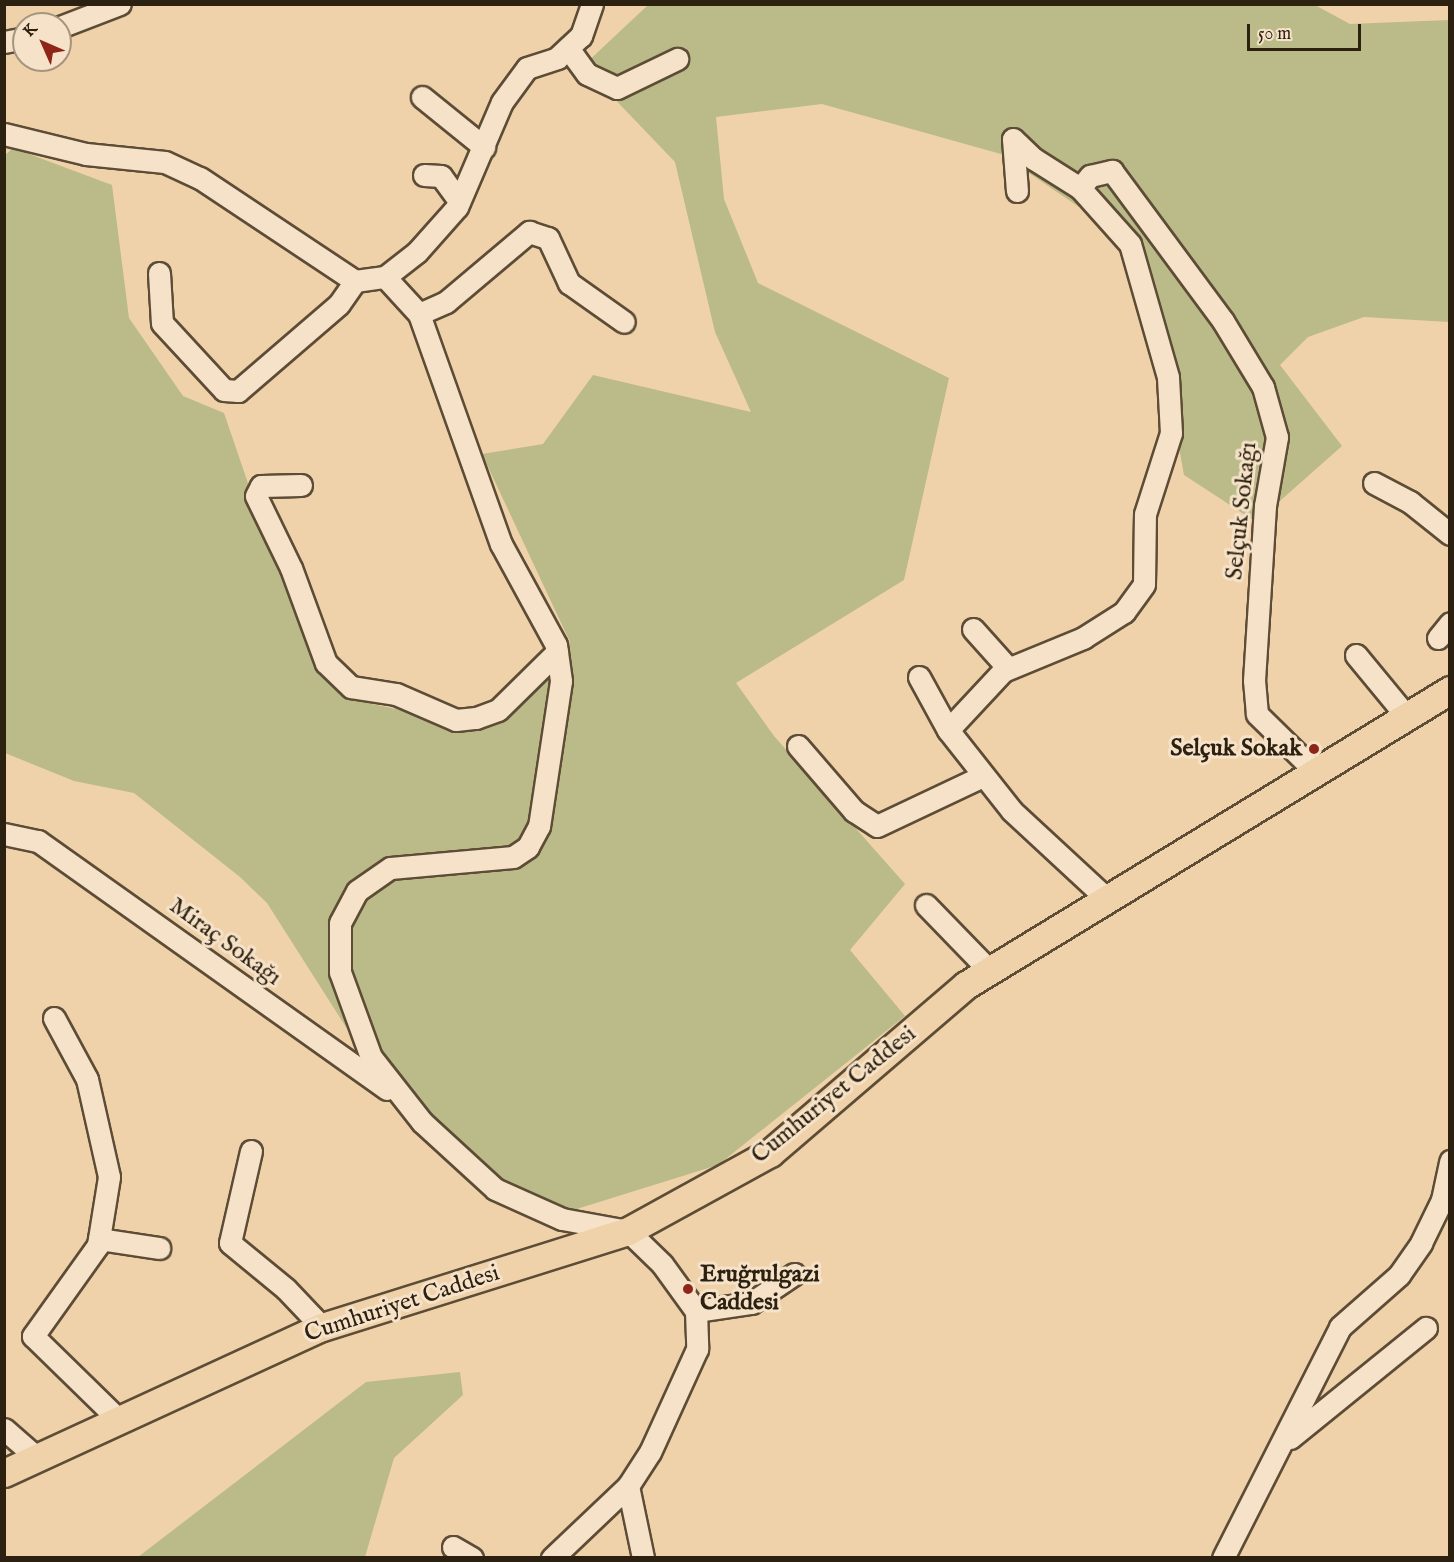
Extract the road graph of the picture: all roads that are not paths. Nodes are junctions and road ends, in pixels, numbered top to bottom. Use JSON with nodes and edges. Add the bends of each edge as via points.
{"nodes":[{"id":1,"x":120,"y":4,"type":"edge"},
{"id":2,"x":592,"y":4,"type":"edge"},
{"id":3,"x":72,"y":22,"type":"edge"},
{"id":4,"x":568,"y":48,"type":"junction"},
{"id":5,"x":677,"y":59,"type":"dead end"},
{"id":6,"x":422,"y":97,"type":"dead end"},
{"id":7,"x":8,"y":141,"type":"edge"},
{"id":8,"x":484,"y":147,"type":"junction"},
{"id":9,"x":424,"y":175,"type":"dead end"},
{"id":10,"x":1080,"y":188,"type":"junction"},
{"id":11,"x":1017,"y":191,"type":"dead end"},
{"id":12,"x":459,"y":201,"type":"junction"},
{"id":13,"x":159,"y":273,"type":"dead end"},
{"id":14,"x":385,"y":277,"type":"junction"},
{"id":15,"x":355,"y":281,"type":"junction"},
{"id":16,"x":419,"y":314,"type":"junction"},
{"id":17,"x":624,"y":322,"type":"dead end"},
{"id":18,"x":1374,"y":483,"type":"dead end"},
{"id":19,"x":301,"y":485,"type":"dead end"},
{"id":20,"x":1449,"y":534,"type":"edge"},
{"id":21,"x":973,"y":629,"type":"dead end"},
{"id":22,"x":557,"y":652,"type":"junction"},
{"id":23,"x":1356,"y":655,"type":"dead end"},
{"id":24,"x":1008,"y":668,"type":"junction"},
{"id":25,"x":919,"y":677,"type":"dead end"},
{"id":26,"x":1449,"y":690,"type":"edge"},
{"id":27,"x":1408,"y":718,"type":"junction"},
{"id":28,"x":948,"y":730,"type":"junction"},
{"id":29,"x":798,"y":746,"type":"dead end"},
{"id":30,"x":1317,"y":772,"type":"junction"},
{"id":31,"x":983,"y":776,"type":"junction"},
{"id":32,"x":4,"y":834,"type":"edge"},
{"id":33,"x":1107,"y":899,"type":"junction"},
{"id":34,"x":926,"y":905,"type":"dead end"},
{"id":35,"x":990,"y":970,"type":"junction"},
{"id":36,"x":54,"y":1018,"type":"dead end"},
{"id":37,"x":409,"y":1106,"type":"junction"},
{"id":38,"x":251,"y":1151,"type":"dead end"},
{"id":39,"x":1449,"y":1161,"type":"edge"},
{"id":40,"x":628,"y":1231,"type":"junction"},
{"id":41,"x":99,"y":1239,"type":"junction"},
{"id":42,"x":159,"y":1248,"type":"dead end"},
{"id":43,"x":794,"y":1274,"type":"dead end"},
{"id":44,"x":696,"y":1311,"type":"junction"},
{"id":45,"x":322,"y":1327,"type":"junction"},
{"id":46,"x":1426,"y":1328,"type":"dead end"},
{"id":47,"x":117,"y":1418,"type":"junction"},
{"id":48,"x":4,"y":1429,"type":"edge"},
{"id":49,"x":1287,"y":1440,"type":"junction"},
{"id":50,"x":35,"y":1456,"type":"junction"},
{"id":51,"x":4,"y":1473,"type":"edge"},
{"id":52,"x":628,"y":1486,"type":"junction"},
{"id":53,"x":453,"y":1547,"type":"dead end"},
{"id":54,"x":472,"y":1557,"type":"edge"},
{"id":55,"x":552,"y":1557,"type":"edge"},
{"id":56,"x":644,"y":1557,"type":"edge"},
{"id":57,"x":1223,"y":1557,"type":"edge"}],
"edges":[{"from":1,"to":3,"type":"street"},
{"from":2,"to":4,"type":"street","via":[[581,36]]},
{"from":4,"to":5,"type":"street","via":[[587,74],[617,88]]},
{"from":4,"to":8,"type":"street","via":[[526,68],[502,102]]},
{"from":6,"to":8,"type":"street"},
{"from":7,"to":15,"type":"street","via":[[165,162],[200,178]]},
{"from":8,"to":12,"type":"street"},
{"from":9,"to":12,"type":"street","via":[[441,176]]},
{"from":10,"to":11,"type":"street","via":[[1034,159],[1013,139]]},
{"from":10,"to":24,"type":"street","via":[[1130,244],[1168,377],[1171,433],[1146,514],[1144,584],[1124,612],[1083,638]]},
{"from":10,"to":30,"type":"street","name":"Selçuk Sokağı","via":[[1090,176],[1112,171],[1223,321],[1263,387],[1277,437],[1264,506],[1254,680],[1257,714]]},
{"from":12,"to":14,"type":"street","via":[[417,252]]},
{"from":13,"to":15,"type":"street","via":[[162,323],[224,390],[238,391],[339,304]]},
{"from":14,"to":15,"type":"street"},
{"from":14,"to":16,"type":"street"},
{"from":16,"to":17,"type":"street","via":[[446,302],[529,232],[548,238],[569,283]]},
{"from":16,"to":22,"type":"street","via":[[501,544]]},
{"from":18,"to":20,"type":"street","via":[[1410,502]]},
{"from":19,"to":22,"type":"street","via":[[261,486],[256,496],[291,568],[326,663],[351,687],[396,694],[456,720],[476,718],[498,710]]},
{"from":21,"to":24,"type":"street"},
{"from":22,"to":37,"type":"street","via":[[561,681],[540,826],[528,848],[513,857],[390,868],[357,891],[340,923],[340,972],[371,1057]]},
{"from":23,"to":27,"type":"street"},
{"from":24,"to":28,"type":"street"},
{"from":25,"to":28,"type":"street"},
{"from":26,"to":27,"type":"main road","name":"Cumhuriyet Caddesi"},
{"from":27,"to":30,"type":"main road","name":"Cumhuriyet Caddesi"},
{"from":28,"to":31,"type":"street"},
{"from":29,"to":31,"type":"street","via":[[854,811],[877,826]]},
{"from":30,"to":33,"type":"main road","name":"Cumhuriyet Caddesi"},
{"from":31,"to":33,"type":"street"},
{"from":32,"to":37,"type":"street","name":"Miraç Sokağı","via":[[38,841]]},
{"from":33,"to":35,"type":"main road","name":"Cumhuriyet Caddesi"},
{"from":34,"to":35,"type":"street"},
{"from":35,"to":40,"type":"main road","name":"Cumhuriyet Caddesi","via":[[770,1153]]},
{"from":36,"to":41,"type":"street","via":[[87,1079],[109,1177]]},
{"from":37,"to":40,"type":"street","via":[[495,1189],[562,1219]]},
{"from":38,"to":45,"type":"street","via":[[230,1243],[286,1288]]},
{"from":39,"to":49,"type":"street","via":[[1442,1200],[1421,1243],[1399,1275],[1341,1327]]},
{"from":40,"to":44,"type":"street","via":[[662,1264]]},
{"from":40,"to":45,"type":"main road","name":"Cumhuriyet Caddesi"},
{"from":41,"to":42,"type":"street"},
{"from":41,"to":47,"type":"street","via":[[33,1336]]},
{"from":43,"to":44,"type":"street","via":[[751,1303]]},
{"from":44,"to":52,"type":"street","via":[[697,1349]]},
{"from":45,"to":47,"type":"main road","name":"Cumhuriyet Caddesi"},
{"from":46,"to":49,"type":"street"},
{"from":47,"to":50,"type":"main road","name":"Cumhuriyet Caddesi"},
{"from":48,"to":50,"type":"street"},
{"from":49,"to":57,"type":"street"},
{"from":50,"to":51,"type":"main road","name":"Cumhuriyet Caddesi"},
{"from":52,"to":55,"type":"street"},
{"from":52,"to":56,"type":"street"},
{"from":53,"to":54,"type":"street"}]}
